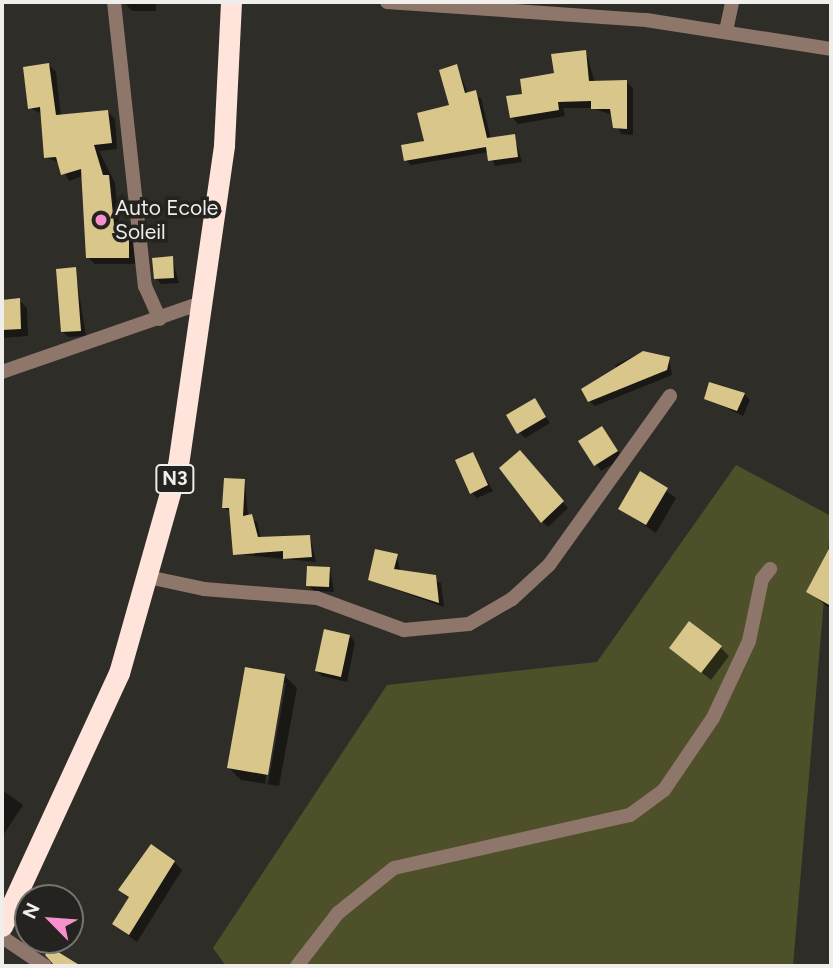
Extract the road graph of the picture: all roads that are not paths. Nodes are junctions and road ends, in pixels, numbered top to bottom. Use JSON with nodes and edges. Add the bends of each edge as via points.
{"nodes":[{"id":1,"x":114,"y":2,"type":"edge"},
{"id":2,"x":231,"y":2,"type":"edge"},
{"id":3,"x":387,"y":2,"type":"edge"},
{"id":4,"x":733,"y":2,"type":"edge"},
{"id":5,"x":726,"y":31,"type":"junction"},
{"id":6,"x":831,"y":49,"type":"edge"},
{"id":7,"x":204,"y":302,"type":"junction"},
{"id":8,"x":160,"y":319,"type":"junction"},
{"id":9,"x":2,"y":372,"type":"edge"},
{"id":10,"x":670,"y":396,"type":"dead end"},
{"id":11,"x":770,"y":569,"type":"dead end"},
{"id":12,"x":148,"y":578,"type":"junction"},
{"id":13,"x":2,"y":926,"type":"edge"},
{"id":14,"x":2,"y":937,"type":"edge"},
{"id":15,"x":45,"y":966,"type":"edge"},
{"id":16,"x":297,"y":966,"type":"edge"}],
"edges":[{"from":1,"to":8,"type":"street","via":[[145,286]]},
{"from":2,"to":7,"type":"highway","number":"N3","via":[[224,145]]},
{"from":3,"to":5,"type":"street"},
{"from":4,"to":5,"type":"street"},
{"from":5,"to":6,"type":"street"},
{"from":7,"to":8,"type":"street"},
{"from":7,"to":12,"type":"highway","number":"N3","via":[[178,465]]},
{"from":8,"to":9,"type":"street"},
{"from":10,"to":12,"type":"street","via":[[549,565],[512,599],[469,624],[404,630],[317,598],[204,589]]},
{"from":11,"to":16,"type":"street","via":[[762,579],[749,641],[713,718],[664,790],[630,815],[394,868],[338,912]]},
{"from":12,"to":13,"type":"highway","number":"N3","via":[[119,673]]},
{"from":14,"to":15,"type":"street"}]}
